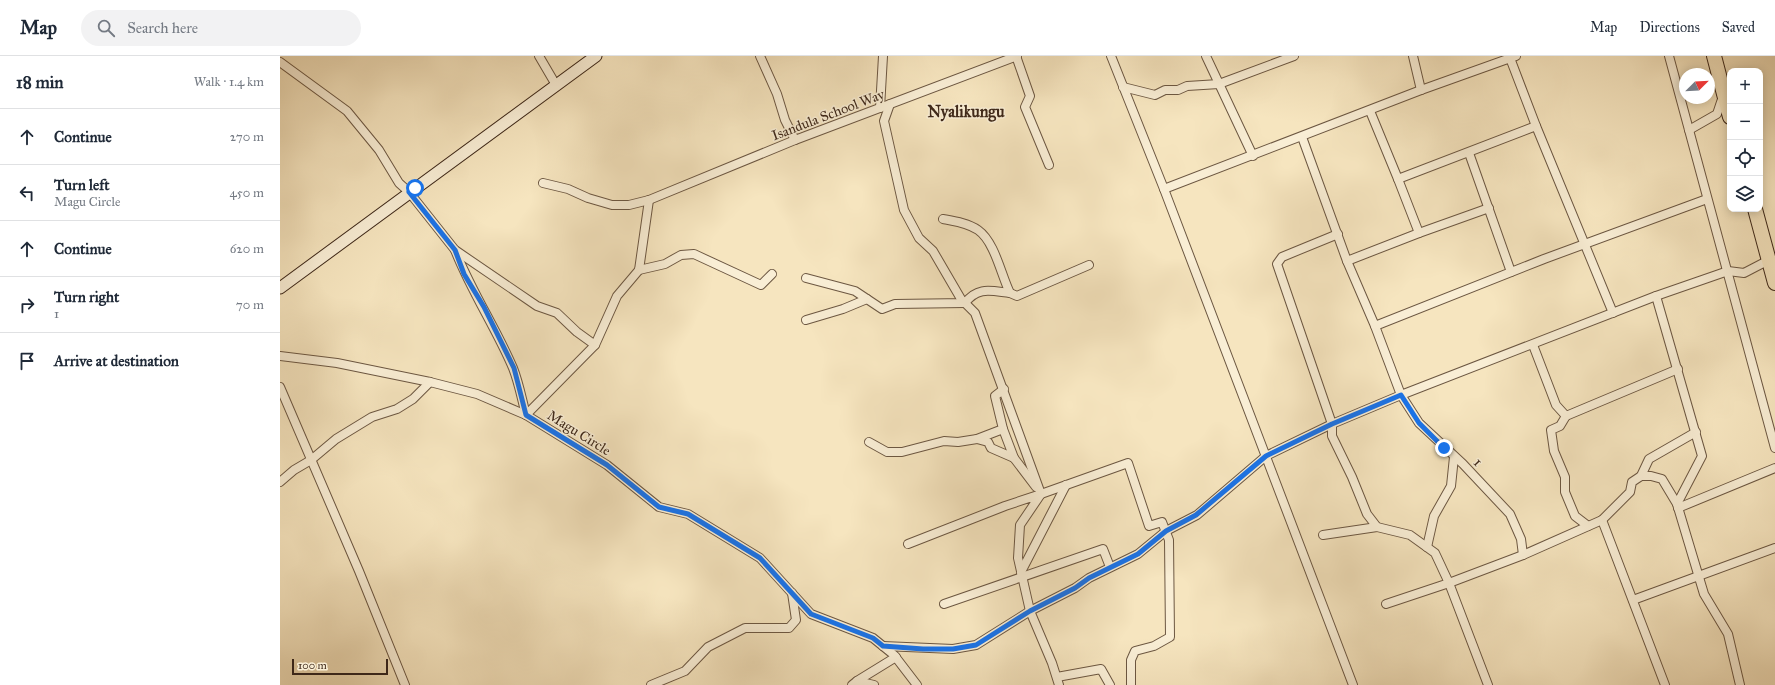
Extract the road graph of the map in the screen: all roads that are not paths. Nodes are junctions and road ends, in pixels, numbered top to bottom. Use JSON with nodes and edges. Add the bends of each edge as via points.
{"nodes":[{"id":1,"x":539,"y":56,"type":"edge"},
{"id":2,"x":596,"y":56,"type":"edge"},
{"id":3,"x":760,"y":56,"type":"edge"},
{"id":4,"x":883,"y":56,"type":"edge"},
{"id":5,"x":1017,"y":56,"type":"edge"},
{"id":6,"x":1111,"y":56,"type":"edge"},
{"id":7,"x":1206,"y":56,"type":"edge"},
{"id":8,"x":1294,"y":56,"type":"edge"},
{"id":9,"x":1413,"y":56,"type":"edge"},
{"id":10,"x":1669,"y":56,"type":"edge"},
{"id":11,"x":1714,"y":56,"type":"edge"},
{"id":12,"x":1513,"y":57,"type":"edge"},
{"id":13,"x":280,"y":62,"type":"edge"},
{"id":14,"x":1219,"y":84,"type":"junction"},
{"id":15,"x":556,"y":85,"type":"junction"},
{"id":16,"x":1123,"y":87,"type":"junction"},
{"id":17,"x":1421,"y":90,"type":"junction"},
{"id":18,"x":1724,"y":94,"type":"junction"},
{"id":19,"x":890,"y":104,"type":"junction"},
{"id":20,"x":1727,"y":106,"type":"edge"},
{"id":21,"x":880,"y":108,"type":"junction"},
{"id":22,"x":1370,"y":111,"type":"junction"},
{"id":23,"x":1536,"y":126,"type":"junction"},
{"id":24,"x":1689,"y":130,"type":"junction"},
{"id":25,"x":1302,"y":137,"type":"junction"},
{"id":26,"x":795,"y":140,"type":"junction"},
{"id":27,"x":1469,"y":152,"type":"junction"},
{"id":28,"x":1253,"y":156,"type":"junction"},
{"id":29,"x":1048,"y":165,"type":"dead end"},
{"id":30,"x":1398,"y":179,"type":"junction"},
{"id":31,"x":543,"y":183,"type":"dead end"},
{"id":32,"x":1164,"y":189,"type":"junction"},
{"id":33,"x":409,"y":192,"type":"junction"},
{"id":34,"x":1707,"y":199,"type":"junction"},
{"id":35,"x":649,"y":200,"type":"junction"},
{"id":36,"x":1489,"y":208,"type":"junction"},
{"id":37,"x":1756,"y":212,"type":"edge"},
{"id":38,"x":943,"y":219,"type":"dead end"},
{"id":39,"x":1419,"y":233,"type":"junction"},
{"id":40,"x":1338,"y":234,"type":"junction"},
{"id":41,"x":1584,"y":245,"type":"junction"},
{"id":42,"x":455,"y":250,"type":"junction"},
{"id":43,"x":1769,"y":260,"type":"junction"},
{"id":44,"x":1347,"y":261,"type":"junction"},
{"id":45,"x":1089,"y":265,"type":"dead end"},
{"id":46,"x":639,"y":270,"type":"junction"},
{"id":47,"x":1728,"y":271,"type":"junction"},
{"id":48,"x":1512,"y":272,"type":"junction"},
{"id":49,"x":772,"y":274,"type":"dead end"},
{"id":50,"x":806,"y":278,"type":"dead end"},
{"id":51,"x":1775,"y":283,"type":"edge"},
{"id":52,"x":280,"y":288,"type":"edge"},
{"id":53,"x":1010,"y":293,"type":"junction"},
{"id":54,"x":1656,"y":296,"type":"junction"},
{"id":55,"x":867,"y":299,"type":"junction"},
{"id":56,"x":965,"y":303,"type":"junction"},
{"id":57,"x":1613,"y":313,"type":"junction"},
{"id":58,"x":806,"y":320,"type":"dead end"},
{"id":59,"x":1375,"y":326,"type":"junction"},
{"id":60,"x":1533,"y":344,"type":"junction"},
{"id":61,"x":595,"y":345,"type":"junction"},
{"id":62,"x":280,"y":356,"type":"edge"},
{"id":63,"x":1678,"y":369,"type":"junction"},
{"id":64,"x":430,"y":382,"type":"junction"},
{"id":65,"x":280,"y":387,"type":"edge"},
{"id":66,"x":1004,"y":389,"type":"junction"},
{"id":67,"x":1401,"y":395,"type":"junction"},
{"id":68,"x":526,"y":415,"type":"junction"},
{"id":69,"x":1566,"y":416,"type":"junction"},
{"id":70,"x":1332,"y":424,"type":"junction"},
{"id":71,"x":1003,"y":429,"type":"junction"},
{"id":72,"x":1696,"y":432,"type":"junction"},
{"id":73,"x":977,"y":439,"type":"junction"},
{"id":74,"x":869,"y":442,"type":"dead end"},
{"id":75,"x":1775,"y":448,"type":"edge"},
{"id":76,"x":1266,"y":456,"type":"junction"},
{"id":77,"x":1454,"y":456,"type":"junction"},
{"id":78,"x":1014,"y":458,"type":"junction"},
{"id":79,"x":311,"y":460,"type":"junction"},
{"id":80,"x":1775,"y":468,"type":"edge"},
{"id":81,"x":1641,"y":476,"type":"junction"},
{"id":82,"x":280,"y":482,"type":"edge"},
{"id":83,"x":1066,"y":485,"type":"junction"},
{"id":84,"x":1041,"y":494,"type":"junction"},
{"id":85,"x":1677,"y":506,"type":"junction"},
{"id":86,"x":1602,"y":520,"type":"junction"},
{"id":87,"x":1588,"y":526,"type":"junction"},
{"id":88,"x":1377,"y":527,"type":"junction"},
{"id":89,"x":1166,"y":531,"type":"junction"},
{"id":90,"x":1323,"y":535,"type":"dead end"},
{"id":91,"x":908,"y":544,"type":"dead end"},
{"id":92,"x":1427,"y":547,"type":"junction"},
{"id":93,"x":1775,"y":548,"type":"edge"},
{"id":94,"x":1523,"y":555,"type":"junction"},
{"id":95,"x":1110,"y":567,"type":"junction"},
{"id":96,"x":1022,"y":575,"type":"junction"},
{"id":97,"x":1699,"y":575,"type":"junction"},
{"id":98,"x":1449,"y":582,"type":"junction"},
{"id":99,"x":792,"y":593,"type":"junction"},
{"id":100,"x":1633,"y":600,"type":"junction"},
{"id":101,"x":944,"y":604,"type":"dead end"},
{"id":102,"x":1386,"y":604,"type":"dead end"},
{"id":103,"x":1030,"y":611,"type":"junction"},
{"id":104,"x":883,"y":646,"type":"junction"},
{"id":105,"x":896,"y":657,"type":"junction"},
{"id":106,"x":1058,"y":681,"type":"edge"},
{"id":107,"x":855,"y":683,"type":"edge"},
{"id":108,"x":405,"y":685,"type":"edge"},
{"id":109,"x":651,"y":685,"type":"edge"},
{"id":110,"x":874,"y":685,"type":"edge"},
{"id":111,"x":917,"y":685,"type":"edge"},
{"id":112,"x":1110,"y":685,"type":"edge"},
{"id":113,"x":1131,"y":685,"type":"edge"},
{"id":114,"x":1353,"y":685,"type":"edge"},
{"id":115,"x":1488,"y":685,"type":"edge"},
{"id":116,"x":1665,"y":685,"type":"edge"},
{"id":117,"x":1740,"y":685,"type":"edge"}],
"edges":[{"from":1,"to":15,"type":"street"},
{"from":2,"to":15,"type":"main road"},
{"from":3,"to":26,"type":"street"},
{"from":4,"to":21,"type":"street"},
{"from":5,"to":19,"type":"street","name":"Isandula School Way"},
{"from":5,"to":29,"type":"street","via":[[1030,96],[1025,107]]},
{"from":6,"to":16,"type":"street"},
{"from":7,"to":14,"type":"street"},
{"from":8,"to":14,"type":"street"},
{"from":9,"to":17,"type":"street"},
{"from":10,"to":24,"type":"street"},
{"from":11,"to":18,"type":"highway"},
{"from":12,"to":17,"type":"street"},
{"from":12,"to":23,"type":"street"},
{"from":13,"to":33,"type":"street","via":[[347,111],[379,150],[399,183]]},
{"from":14,"to":16,"type":"street","via":[[1188,86],[1178,90],[1165,90],[1155,95]]},
{"from":14,"to":28,"type":"street"},
{"from":15,"to":33,"type":"main road"},
{"from":16,"to":32,"type":"street"},
{"from":17,"to":22,"type":"street"},
{"from":18,"to":20,"type":"highway"},
{"from":18,"to":24,"type":"street","via":[[1717,114]]},
{"from":19,"to":21,"type":"street","name":"Isandula School Way"},
{"from":19,"to":56,"type":"street","via":[[884,121],[904,210],[919,238],[933,252]]},
{"from":21,"to":26,"type":"street","name":"Isandula School Way"},
{"from":22,"to":25,"type":"street"},
{"from":22,"to":30,"type":"street"},
{"from":23,"to":27,"type":"street"},
{"from":23,"to":41,"type":"street"},
{"from":24,"to":34,"type":"street"},
{"from":25,"to":28,"type":"street"},
{"from":25,"to":40,"type":"street","name":"1"},
{"from":26,"to":35,"type":"street","name":"Isandula School Way"},
{"from":27,"to":30,"type":"street"},
{"from":27,"to":36,"type":"street"},
{"from":28,"to":32,"type":"street"},
{"from":30,"to":39,"type":"street"},
{"from":31,"to":35,"type":"street","name":"Isandula School Way","via":[[612,205],[629,205]]},
{"from":32,"to":76,"type":"street"},
{"from":33,"to":42,"type":"street"},
{"from":33,"to":52,"type":"main road"},
{"from":34,"to":41,"type":"street"},
{"from":34,"to":47,"type":"street"},
{"from":35,"to":46,"type":"street"},
{"from":36,"to":39,"type":"street"},
{"from":36,"to":48,"type":"street"},
{"from":37,"to":43,"type":"highway"},
{"from":38,"to":53,"type":"street","via":[[960,222],[978,230],[989,243]]},
{"from":39,"to":44,"type":"street"},
{"from":40,"to":44,"type":"street","name":"1"},
{"from":40,"to":70,"type":"street","via":[[1282,257],[1277,264]]},
{"from":41,"to":48,"type":"street"},
{"from":41,"to":57,"type":"street"},
{"from":42,"to":61,"type":"street","via":[[537,306],[557,313]]},
{"from":42,"to":68,"type":"street","via":[[464,274],[484,307],[514,368]]},
{"from":43,"to":47,"type":"street","via":[[1744,273]]},
{"from":43,"to":51,"type":"highway"},
{"from":44,"to":59,"type":"street","name":"1"},
{"from":45,"to":53,"type":"street","via":[[1017,296]]},
{"from":46,"to":49,"type":"street","via":[[665,264],[680,255],[694,254],[762,285]]},
{"from":46,"to":61,"type":"street","via":[[617,296]]},
{"from":47,"to":54,"type":"street"},
{"from":47,"to":75,"type":"street"},
{"from":48,"to":59,"type":"street"},
{"from":50,"to":55,"type":"street","via":[[855,291]]},
{"from":53,"to":56,"type":"street","via":[[983,290],[971,295]]},
{"from":54,"to":57,"type":"street"},
{"from":54,"to":63,"type":"street"},
{"from":55,"to":56,"type":"street","via":[[882,309],[895,304]]},
{"from":55,"to":58,"type":"street"},
{"from":56,"to":66,"type":"street","via":[[975,313]]},
{"from":57,"to":60,"type":"street"},
{"from":59,"to":67,"type":"street","name":"1"},
{"from":60,"to":67,"type":"street"},
{"from":60,"to":69,"type":"street","via":[[1556,405]]},
{"from":61,"to":68,"type":"street"},
{"from":62,"to":64,"type":"street","name":"Magu Circle","via":[[337,363]]},
{"from":63,"to":69,"type":"street"},
{"from":63,"to":72,"type":"street"},
{"from":64,"to":68,"type":"street","name":"Magu Circle","via":[[477,394]]},
{"from":64,"to":79,"type":"street","via":[[397,409],[372,417],[336,439]]},
{"from":65,"to":79,"type":"street"},
{"from":66,"to":71,"type":"street","via":[[994,396]]},
{"from":66,"to":84,"type":"street"},
{"from":67,"to":70,"type":"street"},
{"from":67,"to":77,"type":"street","name":"1","via":[[1419,423]]},
{"from":68,"to":99,"type":"street","name":"Magu Circle","via":[[607,465],[659,507],[688,514],[760,558]]},
{"from":69,"to":87,"type":"street","via":[[1560,426],[1551,430],[1554,451],[1565,477],[1565,492],[1575,516]]},
{"from":70,"to":76,"type":"street"},
{"from":70,"to":88,"type":"street","via":[[1332,436],[1367,514]]},
{"from":71,"to":73,"type":"street"},
{"from":71,"to":78,"type":"street"},
{"from":72,"to":81,"type":"street","via":[[1649,459]]},
{"from":72,"to":85,"type":"street","via":[[1702,456]]},
{"from":73,"to":74,"type":"street","via":[[944,441],[902,452],[887,452]]},
{"from":73,"to":78,"type":"street","via":[[988,442],[991,448]]},
{"from":76,"to":89,"type":"street","via":[[1196,515]]},
{"from":76,"to":114,"type":"street"},
{"from":77,"to":92,"type":"street","via":[[1451,486],[1434,516]]},
{"from":77,"to":94,"type":"street","name":"1","via":[[1510,514],[1521,539]]},
{"from":78,"to":84,"type":"street"},
{"from":79,"to":82,"type":"street"},
{"from":79,"to":108,"type":"street"},
{"from":80,"to":85,"type":"street"},
{"from":81,"to":85,"type":"street","via":[[1662,479]]},
{"from":81,"to":86,"type":"street","via":[[1632,482],[1630,492]]},
{"from":83,"to":84,"type":"street"},
{"from":83,"to":89,"type":"street","via":[[1128,463],[1149,526],[1162,522]]},
{"from":83,"to":96,"type":"street"},
{"from":84,"to":91,"type":"street"},
{"from":84,"to":96,"type":"street","via":[[1020,525],[1018,558]]},
{"from":85,"to":97,"type":"street"},
{"from":86,"to":87,"type":"street"},
{"from":86,"to":100,"type":"street"},
{"from":87,"to":94,"type":"street"},
{"from":88,"to":90,"type":"street"},
{"from":88,"to":92,"type":"street","via":[[1410,535]]},
{"from":89,"to":95,"type":"street","via":[[1138,554]]},
{"from":89,"to":113,"type":"street","via":[[1169,540],[1170,637],[1154,646],[1135,651],[1131,660]]},
{"from":92,"to":98,"type":"street","via":[[1436,553]]},
{"from":93,"to":97,"type":"street"},
{"from":94,"to":98,"type":"street"},
{"from":95,"to":96,"type":"street","via":[[1103,549]]},
{"from":95,"to":103,"type":"street"},
{"from":96,"to":101,"type":"street"},
{"from":96,"to":103,"type":"street"},
{"from":97,"to":100,"type":"street"},
{"from":97,"to":117,"type":"street","via":[[1704,594],[1728,634]]},
{"from":98,"to":102,"type":"street"},
{"from":98,"to":115,"type":"street"},
{"from":99,"to":104,"type":"street","name":"Magu Circle","via":[[811,614],[873,638]]},
{"from":99,"to":109,"type":"street","via":[[796,620],[789,628],[745,628],[708,647],[685,671]]},
{"from":100,"to":116,"type":"street"},
{"from":103,"to":104,"type":"street","via":[[976,645],[953,649]]},
{"from":103,"to":106,"type":"street"},
{"from":104,"to":105,"type":"street","name":"Magu Circle"},
{"from":105,"to":107,"type":"street"},
{"from":105,"to":111,"type":"street","name":"Magu Circle"},
{"from":106,"to":112,"type":"street","via":[[1101,669]]},
{"from":107,"to":110,"type":"street"}]}
